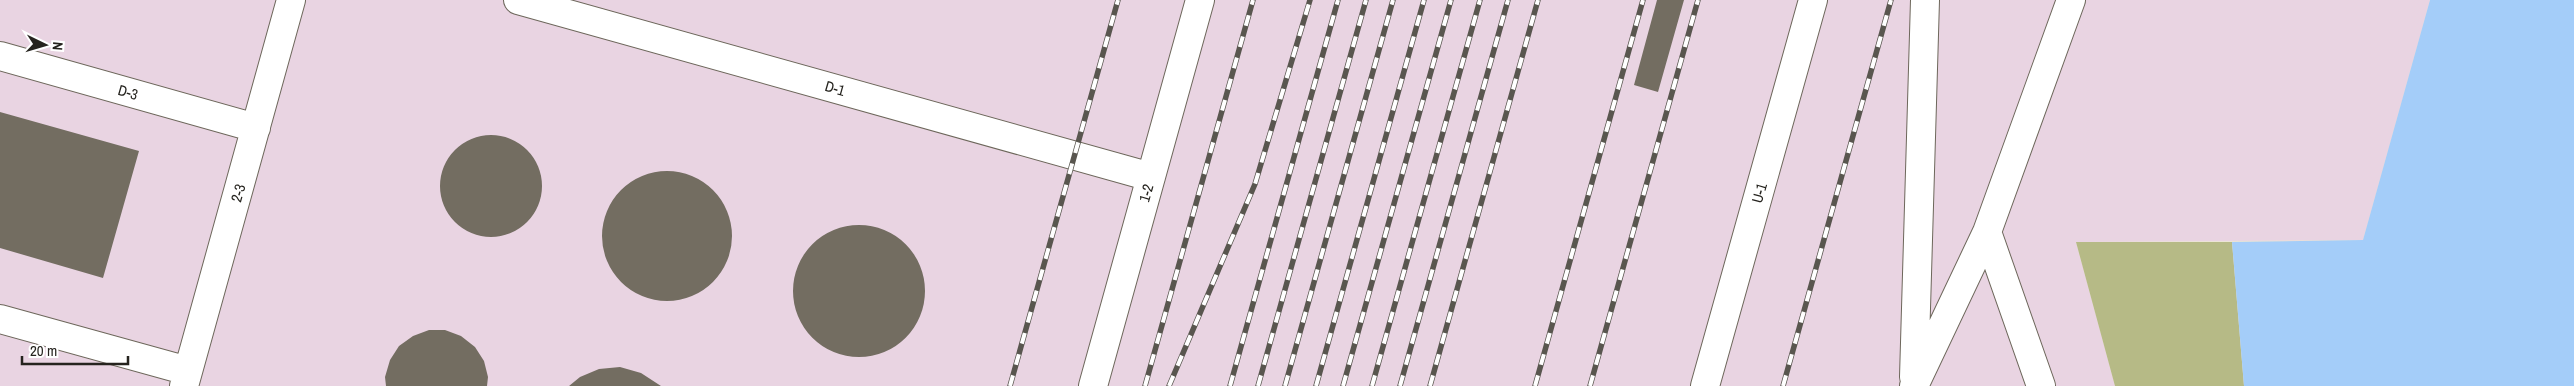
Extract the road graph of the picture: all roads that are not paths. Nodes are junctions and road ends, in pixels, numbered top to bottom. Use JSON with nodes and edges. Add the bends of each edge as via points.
{"nodes":[{"id":1,"x":292,"y":0,"type":"edge"},
{"id":2,"x":518,"y":0,"type":"edge"},
{"id":3,"x":1200,"y":0,"type":"edge"},
{"id":4,"x":1814,"y":0,"type":"edge"},
{"id":5,"x":1925,"y":0,"type":"edge"},
{"id":6,"x":2071,"y":0,"type":"edge"},
{"id":7,"x":0,"y":56,"type":"edge"},
{"id":8,"x":256,"y":128,"type":"junction"},
{"id":9,"x":1151,"y":176,"type":"junction"},
{"id":10,"x":1987,"y":232,"type":"junction"},
{"id":11,"x":0,"y":319,"type":"edge"},
{"id":12,"x":186,"y":379,"type":"edge"},
{"id":13,"x":1092,"y":386,"type":"edge"},
{"id":14,"x":1705,"y":386,"type":"edge"},
{"id":15,"x":1914,"y":386,"type":"edge"},
{"id":16,"x":2041,"y":386,"type":"edge"}],
"edges":[{"from":1,"to":8,"type":"lane","name":"2-3"},
{"from":2,"to":9,"type":"lane","name":"D-1"},
{"from":3,"to":9,"type":"lane","name":"1-2"},
{"from":4,"to":14,"type":"lane","name":"U-1"},
{"from":5,"to":15,"type":"lane"},
{"from":6,"to":10,"type":"lane"},
{"from":7,"to":8,"type":"lane","name":"D-3"},
{"from":8,"to":12,"type":"lane","name":"2-3"},
{"from":9,"to":13,"type":"lane","name":"1-2"},
{"from":10,"to":15,"type":"lane"},
{"from":10,"to":16,"type":"lane"},
{"from":11,"to":12,"type":"lane"}]}
